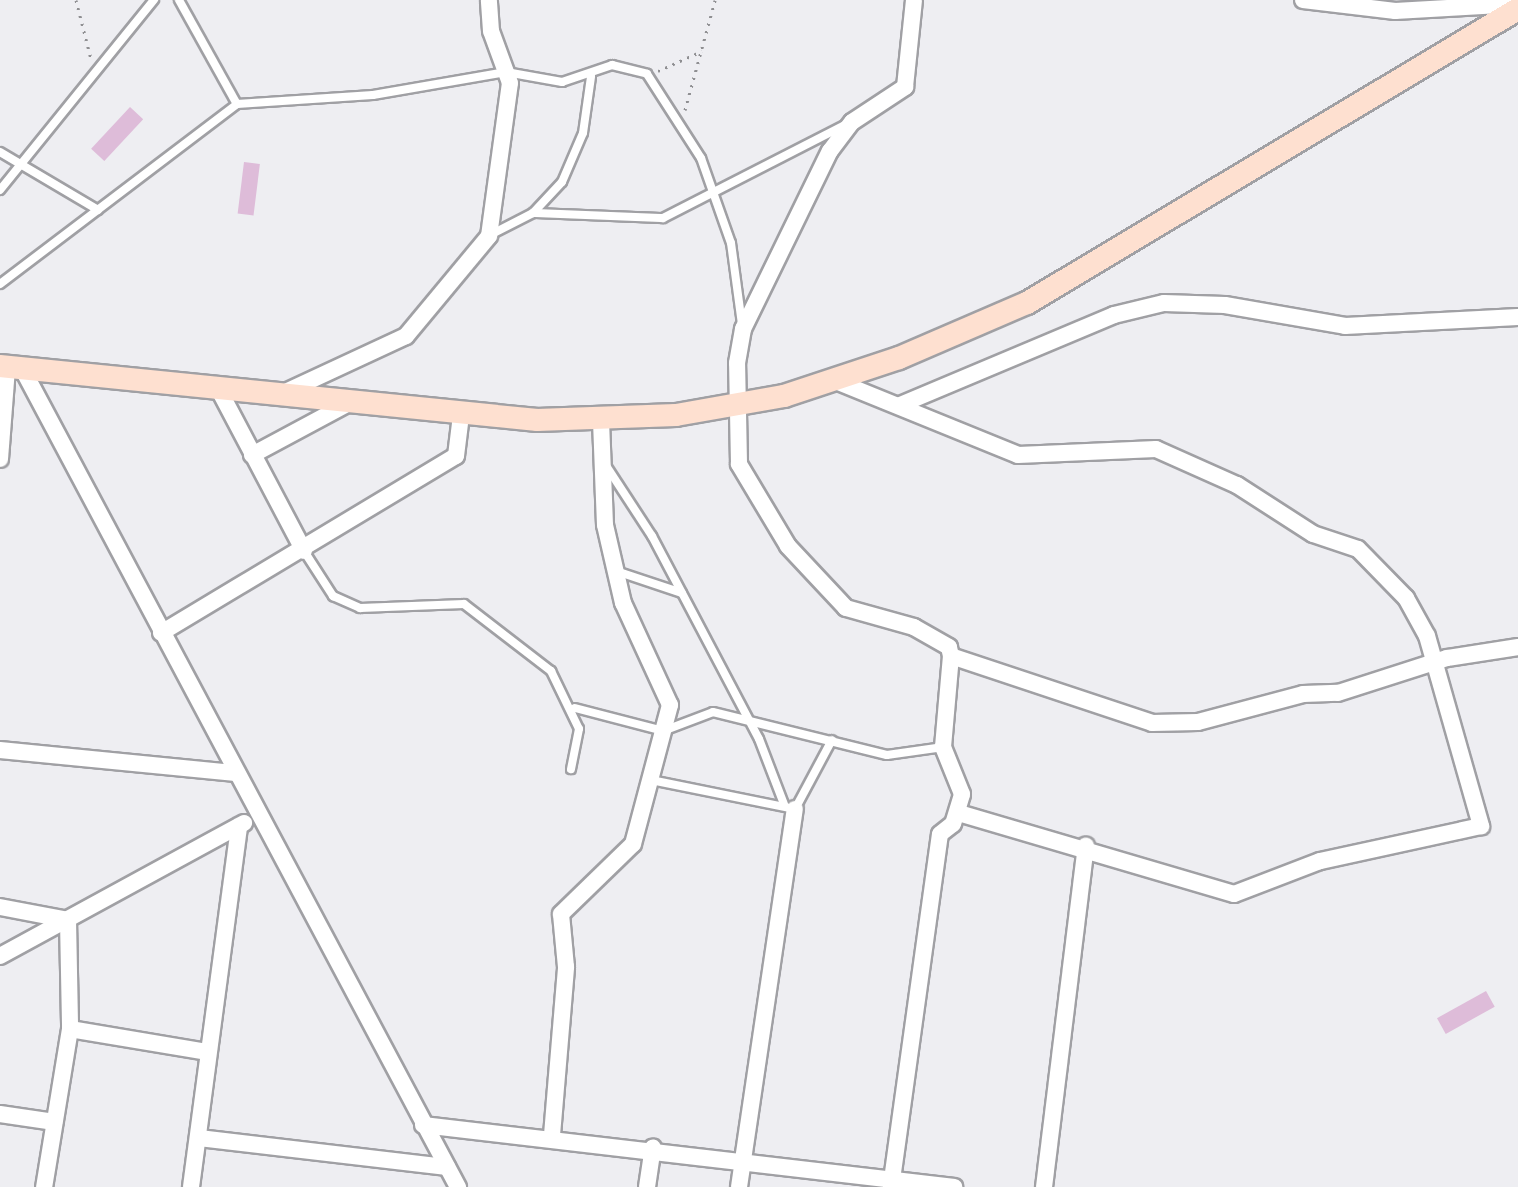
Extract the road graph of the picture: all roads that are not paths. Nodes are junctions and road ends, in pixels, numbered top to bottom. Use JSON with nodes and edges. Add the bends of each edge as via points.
{"nodes":[{"id":1,"x":154,"y":0,"type":"edge"},
{"id":2,"x":179,"y":0,"type":"edge"},
{"id":3,"x":489,"y":0,"type":"edge"},
{"id":4,"x":914,"y":0,"type":"edge"},
{"id":5,"x":1303,"y":0,"type":"edge"},
{"id":6,"x":1484,"y":2,"type":"edge"},
{"id":7,"x":1518,"y":7,"type":"edge"},
{"id":8,"x":506,"y":72,"type":"junction"},
{"id":9,"x":591,"y":77,"type":"junction"},
{"id":10,"x":237,"y":104,"type":"junction"},
{"id":11,"x":852,"y":122,"type":"junction"},
{"id":12,"x":0,"y":152,"type":"edge"},
{"id":13,"x":23,"y":166,"type":"junction"},
{"id":14,"x":0,"y":190,"type":"edge"},
{"id":15,"x":716,"y":196,"type":"junction"},
{"id":16,"x":98,"y":210,"type":"junction"},
{"id":17,"x":533,"y":213,"type":"junction"},
{"id":18,"x":489,"y":236,"type":"junction"},
{"id":19,"x":0,"y":284,"type":"edge"},
{"id":20,"x":1518,"y":317,"type":"edge"},
{"id":21,"x":743,"y":329,"type":"junction"},
{"id":22,"x":10,"y":367,"type":"edge"},
{"id":23,"x":836,"y":381,"type":"junction"},
{"id":24,"x":218,"y":388,"type":"junction"},
{"id":25,"x":279,"y":395,"type":"junction"},
{"id":26,"x":349,"y":403,"type":"junction"},
{"id":27,"x":740,"y":405,"type":"junction"},
{"id":28,"x":900,"y":405,"type":"junction"},
{"id":29,"x":461,"y":417,"type":"junction"},
{"id":30,"x":601,"y":421,"type":"junction"},
{"id":31,"x":252,"y":455,"type":"junction"},
{"id":32,"x":0,"y":459,"type":"edge"},
{"id":33,"x":602,"y":460,"type":"junction"},
{"id":34,"x":304,"y":551,"type":"junction"},
{"id":35,"x":619,"y":572,"type":"junction"},
{"id":36,"x":682,"y":593,"type":"junction"},
{"id":37,"x":161,"y":633,"type":"junction"},
{"id":38,"x":1518,"y":647,"type":"edge"},
{"id":39,"x":951,"y":656,"type":"junction"},
{"id":40,"x":1430,"y":664,"type":"junction"},
{"id":41,"x":575,"y":708,"type":"junction"},
{"id":42,"x":751,"y":724,"type":"junction"},
{"id":43,"x":663,"y":731,"type":"junction"},
{"id":44,"x":832,"y":740,"type":"junction"},
{"id":45,"x":943,"y":747,"type":"junction"},
{"id":46,"x":0,"y":750,"type":"edge"},
{"id":47,"x":571,"y":769,"type":"dead end"},
{"id":48,"x":236,"y":773,"type":"junction"},
{"id":49,"x":650,"y":779,"type":"junction"},
{"id":50,"x":790,"y":806,"type":"junction"},
{"id":51,"x":959,"y":813,"type":"junction"},
{"id":52,"x":257,"y":816,"type":"junction"},
{"id":53,"x":239,"y":826,"type":"junction"},
{"id":54,"x":1086,"y":846,"type":"junction"},
{"id":55,"x":0,"y":907,"type":"edge"},
{"id":56,"x":68,"y":920,"type":"junction"},
{"id":57,"x":0,"y":956,"type":"edge"},
{"id":58,"x":70,"y":1029,"type":"junction"},
{"id":59,"x":208,"y":1052,"type":"junction"},
{"id":60,"x":0,"y":1114,"type":"edge"},
{"id":61,"x":54,"y":1122,"type":"junction"},
{"id":62,"x":423,"y":1125,"type":"junction"},
{"id":63,"x":552,"y":1135,"type":"junction"},
{"id":64,"x":199,"y":1138,"type":"junction"},
{"id":65,"x":653,"y":1147,"type":"junction"},
{"id":66,"x":744,"y":1158,"type":"junction"},
{"id":67,"x":447,"y":1167,"type":"junction"},
{"id":68,"x":891,"y":1183,"type":"edge"},
{"id":69,"x":44,"y":1187,"type":"edge"},
{"id":70,"x":191,"y":1187,"type":"edge"},
{"id":71,"x":458,"y":1187,"type":"edge"},
{"id":72,"x":647,"y":1187,"type":"edge"},
{"id":73,"x":739,"y":1187,"type":"edge"},
{"id":74,"x":954,"y":1187,"type":"edge"},
{"id":75,"x":1044,"y":1187,"type":"edge"}],
"edges":[{"from":1,"to":13,"type":"lane"},
{"from":2,"to":10,"type":"lane"},
{"from":3,"to":8,"type":"street"},
{"from":4,"to":11,"type":"street","via":[[905,87]]},
{"from":5,"to":6,"type":"street","via":[[1395,11]]},
{"from":6,"to":7,"type":"street"},
{"from":7,"to":23,"type":"street","via":[[1027,303]]},
{"from":8,"to":9,"type":"lane","via":[[562,82]]},
{"from":8,"to":10,"type":"lane","via":[[373,95]]},
{"from":8,"to":18,"type":"street"},
{"from":9,"to":15,"type":"lane","via":[[612,65],[647,74]]},
{"from":9,"to":17,"type":"lane","via":[[583,133],[562,182]]},
{"from":10,"to":16,"type":"lane"},
{"from":11,"to":15,"type":"lane"},
{"from":11,"to":21,"type":"street","via":[[830,151]]},
{"from":12,"to":13,"type":"lane"},
{"from":13,"to":14,"type":"lane"},
{"from":13,"to":16,"type":"lane"},
{"from":15,"to":17,"type":"lane","via":[[663,218]]},
{"from":15,"to":21,"type":"lane"},
{"from":16,"to":19,"type":"lane"},
{"from":17,"to":18,"type":"lane"},
{"from":18,"to":25,"type":"street","via":[[406,336]]},
{"from":20,"to":28,"type":"street","via":[[1345,326],[1225,305],[1164,303],[1114,315]]},
{"from":21,"to":27,"type":"street"},
{"from":22,"to":24,"type":"street"},
{"from":22,"to":32,"type":"street"},
{"from":22,"to":37,"type":"street"},
{"from":23,"to":27,"type":"street"},
{"from":23,"to":28,"type":"street"},
{"from":24,"to":25,"type":"street"},
{"from":24,"to":31,"type":"street"},
{"from":25,"to":26,"type":"street"},
{"from":26,"to":29,"type":"street"},
{"from":26,"to":31,"type":"street"},
{"from":27,"to":30,"type":"street"},
{"from":27,"to":39,"type":"street","via":[[739,464],[817,583],[846,608],[938,639]]},
{"from":28,"to":40,"type":"street","via":[[1018,455],[1156,449],[1237,485],[1293,524],[1377,563],[1422,628]]},
{"from":29,"to":30,"type":"street"},
{"from":29,"to":34,"type":"street","via":[[456,456]]},
{"from":30,"to":33,"type":"street"},
{"from":31,"to":34,"type":"street"},
{"from":33,"to":35,"type":"street","via":[[605,525]]},
{"from":33,"to":36,"type":"lane"},
{"from":34,"to":37,"type":"street"},
{"from":34,"to":41,"type":"lane","via":[[333,596],[360,608],[464,604],[551,671]]},
{"from":35,"to":36,"type":"lane"},
{"from":35,"to":43,"type":"street","via":[[623,603],[670,705]]},
{"from":36,"to":42,"type":"lane"},
{"from":37,"to":48,"type":"street"},
{"from":38,"to":40,"type":"street"},
{"from":39,"to":40,"type":"street","via":[[1152,723],[1198,722],[1303,694],[1338,693]]},
{"from":39,"to":45,"type":"street"},
{"from":40,"to":54,"type":"street","via":[[1481,826],[1320,861],[1234,894]]},
{"from":41,"to":43,"type":"lane"},
{"from":41,"to":47,"type":"lane","via":[[579,729]]},
{"from":42,"to":43,"type":"lane","via":[[713,712]]},
{"from":42,"to":44,"type":"lane"},
{"from":42,"to":50,"type":"lane"},
{"from":43,"to":49,"type":"street"},
{"from":44,"to":45,"type":"lane","via":[[887,755]]},
{"from":44,"to":50,"type":"lane"},
{"from":45,"to":51,"type":"street","via":[[944,764],[959,779]]},
{"from":46,"to":48,"type":"street"},
{"from":48,"to":52,"type":"street"},
{"from":49,"to":50,"type":"lane"},
{"from":49,"to":63,"type":"street","via":[[633,844],[561,914],[558,927],[566,967]]},
{"from":50,"to":66,"type":"street"},
{"from":51,"to":54,"type":"street"},
{"from":51,"to":68,"type":"street","via":[[940,834]]},
{"from":52,"to":53,"type":"street"},
{"from":52,"to":62,"type":"street"},
{"from":53,"to":56,"type":"street"},
{"from":53,"to":59,"type":"street"},
{"from":54,"to":75,"type":"street"},
{"from":55,"to":56,"type":"street"},
{"from":56,"to":57,"type":"street"},
{"from":56,"to":58,"type":"street"},
{"from":58,"to":59,"type":"street"},
{"from":58,"to":61,"type":"street"},
{"from":59,"to":64,"type":"street"},
{"from":60,"to":61,"type":"street"},
{"from":61,"to":69,"type":"street"},
{"from":62,"to":63,"type":"street"},
{"from":62,"to":67,"type":"street"},
{"from":63,"to":65,"type":"street"},
{"from":64,"to":67,"type":"street"},
{"from":64,"to":70,"type":"street"},
{"from":65,"to":66,"type":"street"},
{"from":65,"to":72,"type":"street"},
{"from":66,"to":68,"type":"street"},
{"from":66,"to":73,"type":"street"},
{"from":67,"to":71,"type":"street"},
{"from":68,"to":74,"type":"street"}]}
